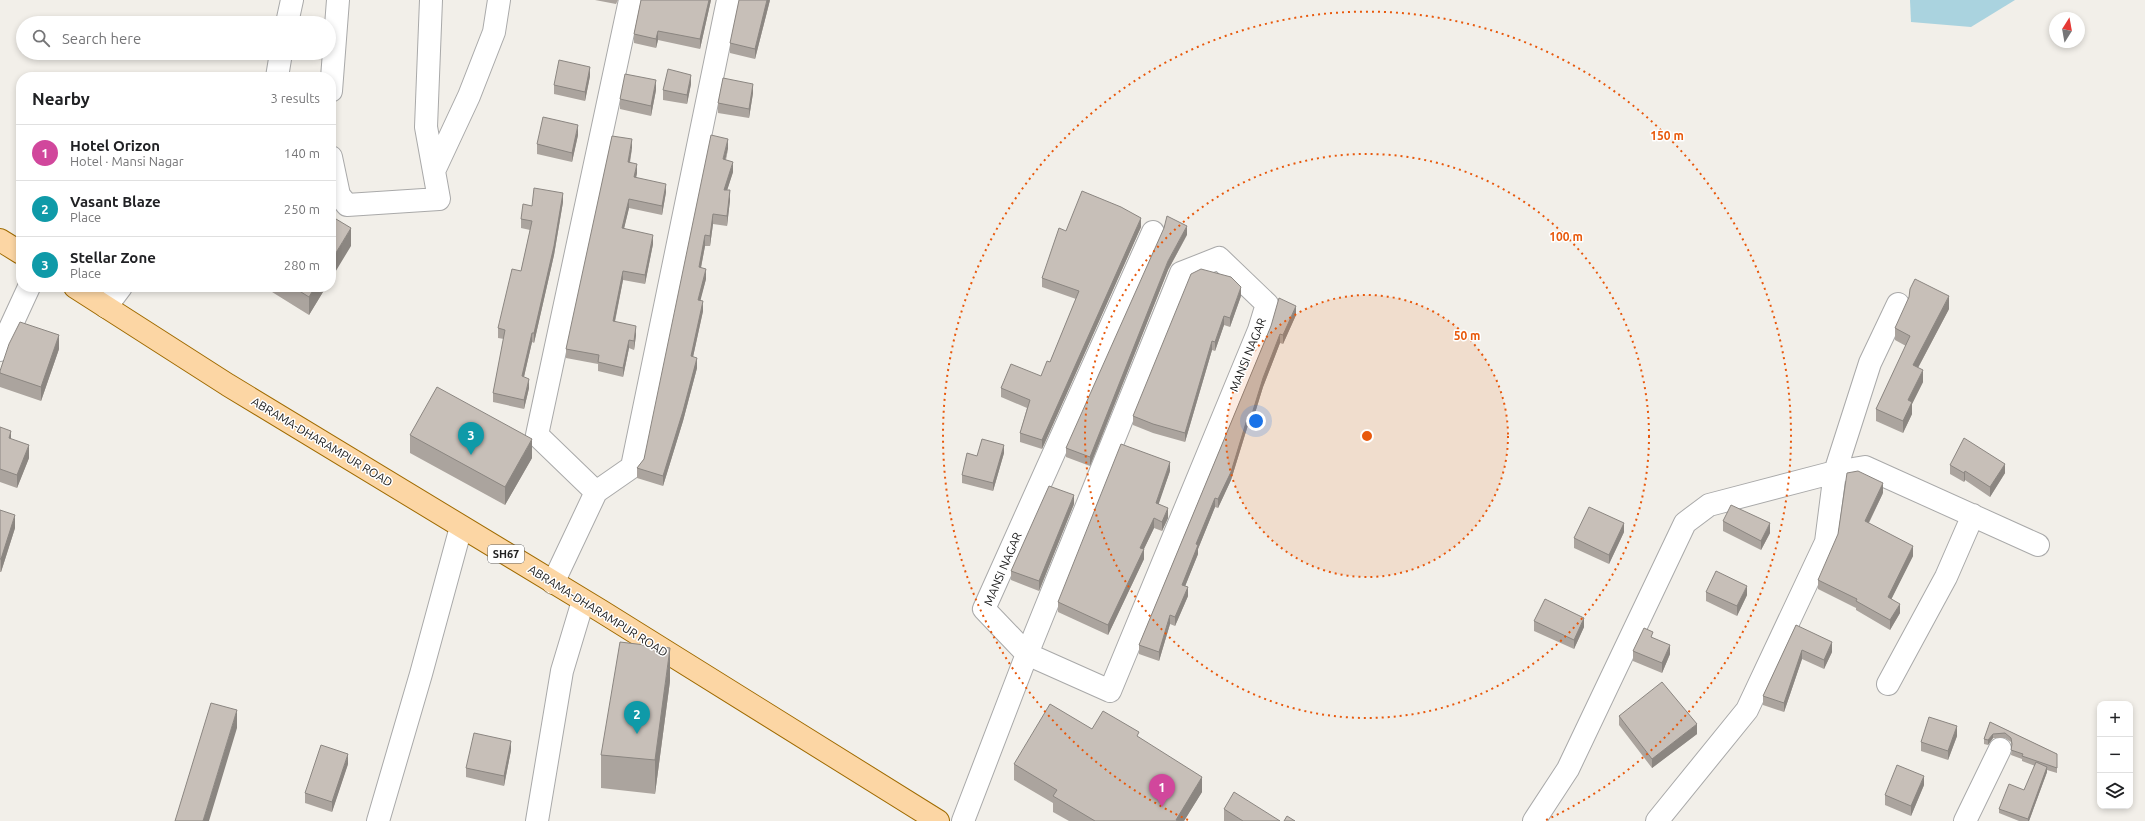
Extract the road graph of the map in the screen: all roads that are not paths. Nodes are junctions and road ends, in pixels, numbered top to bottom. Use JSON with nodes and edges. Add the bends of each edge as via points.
{"nodes":[{"id":1,"x":292,"y":0,"type":"edge"},
{"id":2,"x":338,"y":0,"type":"edge"},
{"id":3,"x":432,"y":0,"type":"edge"},
{"id":4,"x":499,"y":0,"type":"edge"},
{"id":5,"x":630,"y":0,"type":"edge"},
{"id":6,"x":728,"y":0,"type":"edge"},
{"id":7,"x":289,"y":16,"type":"edge"},
{"id":8,"x":336,"y":26,"type":"edge"},
{"id":9,"x":281,"y":60,"type":"edge"},
{"id":10,"x":333,"y":60,"type":"edge"},
{"id":11,"x":278,"y":72,"type":"edge"},
{"id":12,"x":333,"y":72,"type":"edge"},
{"id":13,"x":434,"y":171,"type":"junction"},
{"id":14,"x":336,"y":180,"type":"edge"},
{"id":15,"x":1153,"y":232,"type":"dead end"},
{"id":16,"x":0,"y":240,"type":"edge"},
{"id":17,"x":16,"y":250,"type":"edge"},
{"id":18,"x":27,"y":292,"type":"edge"},
{"id":19,"x":83,"y":292,"type":"edge"},
{"id":20,"x":118,"y":292,"type":"edge"},
{"id":21,"x":1898,"y":304,"type":"dead end"},
{"id":22,"x":106,"y":307,"type":"junction"},
{"id":23,"x":0,"y":350,"type":"edge"},
{"id":24,"x":1835,"y":472,"type":"junction"},
{"id":25,"x":596,"y":492,"type":"junction"},
{"id":26,"x":1973,"y":515,"type":"junction"},
{"id":27,"x":461,"y":527,"type":"junction"},
{"id":28,"x":2038,"y":545,"type":"dead end"},
{"id":29,"x":553,"y":583,"type":"junction"},
{"id":30,"x":584,"y":601,"type":"junction"},
{"id":31,"x":1027,"y":654,"type":"junction"},
{"id":32,"x":1888,"y":684,"type":"dead end"},
{"id":33,"x":2000,"y":749,"type":"dead end"},
{"id":34,"x":378,"y":821,"type":"edge"},
{"id":35,"x":537,"y":821,"type":"edge"},
{"id":36,"x":938,"y":821,"type":"edge"},
{"id":37,"x":963,"y":821,"type":"edge"},
{"id":38,"x":1534,"y":821,"type":"edge"},
{"id":39,"x":1657,"y":821,"type":"edge"},
{"id":40,"x":1965,"y":821,"type":"edge"}],
"edges":[{"from":1,"to":7,"type":"street"},
{"from":2,"to":8,"type":"street"},
{"from":3,"to":13,"type":"street","via":[[426,127]]},
{"from":4,"to":13,"type":"street","via":[[494,32],[469,96]]},
{"from":5,"to":25,"type":"street","via":[[536,435]]},
{"from":6,"to":25,"type":"street","via":[[632,467]]},
{"from":9,"to":11,"type":"street"},
{"from":10,"to":12,"type":"street"},
{"from":13,"to":14,"type":"street","via":[[439,199],[347,205],[339,194]]},
{"from":15,"to":31,"type":"street","name":"MANSI NAGAR","via":[[984,609]]},
{"from":16,"to":17,"type":"main road"},
{"from":18,"to":23,"type":"street"},
{"from":19,"to":22,"type":"main road","name":"ABRAMA-DHARAMPUR ROAD","number":"SH67"},
{"from":20,"to":22,"type":"street"},
{"from":21,"to":24,"type":"street","via":[[1870,362]]},
{"from":22,"to":27,"type":"main road","name":"ABRAMA-DHARAMPUR ROAD","number":"SH67","via":[[228,385]]},
{"from":24,"to":26,"type":"street","via":[[1864,467]]},
{"from":24,"to":38,"type":"street","via":[[1709,505],[1685,523],[1568,769]]},
{"from":24,"to":39,"type":"street","via":[[1826,542],[1747,710]]},
{"from":25,"to":29,"type":"street"},
{"from":26,"to":28,"type":"street"},
{"from":26,"to":32,"type":"street","via":[[1946,577]]},
{"from":27,"to":29,"type":"main road","name":"ABRAMA-DHARAMPUR ROAD","number":"SH67"},
{"from":27,"to":34,"type":"street"},
{"from":29,"to":30,"type":"main road","name":"ABRAMA-DHARAMPUR ROAD","number":"SH67"},
{"from":30,"to":35,"type":"street","via":[[562,671]]},
{"from":30,"to":36,"type":"main road","name":"ABRAMA-DHARAMPUR ROAD","number":"SH67"},
{"from":31,"to":31,"type":"street","name":"MANSI NAGAR","via":[[1110,691],[1259,330],[1267,304],[1219,258],[1182,273]]},
{"from":31,"to":37,"type":"street","name":"MANSI NAGAR"},
{"from":33,"to":40,"type":"street"}]}
